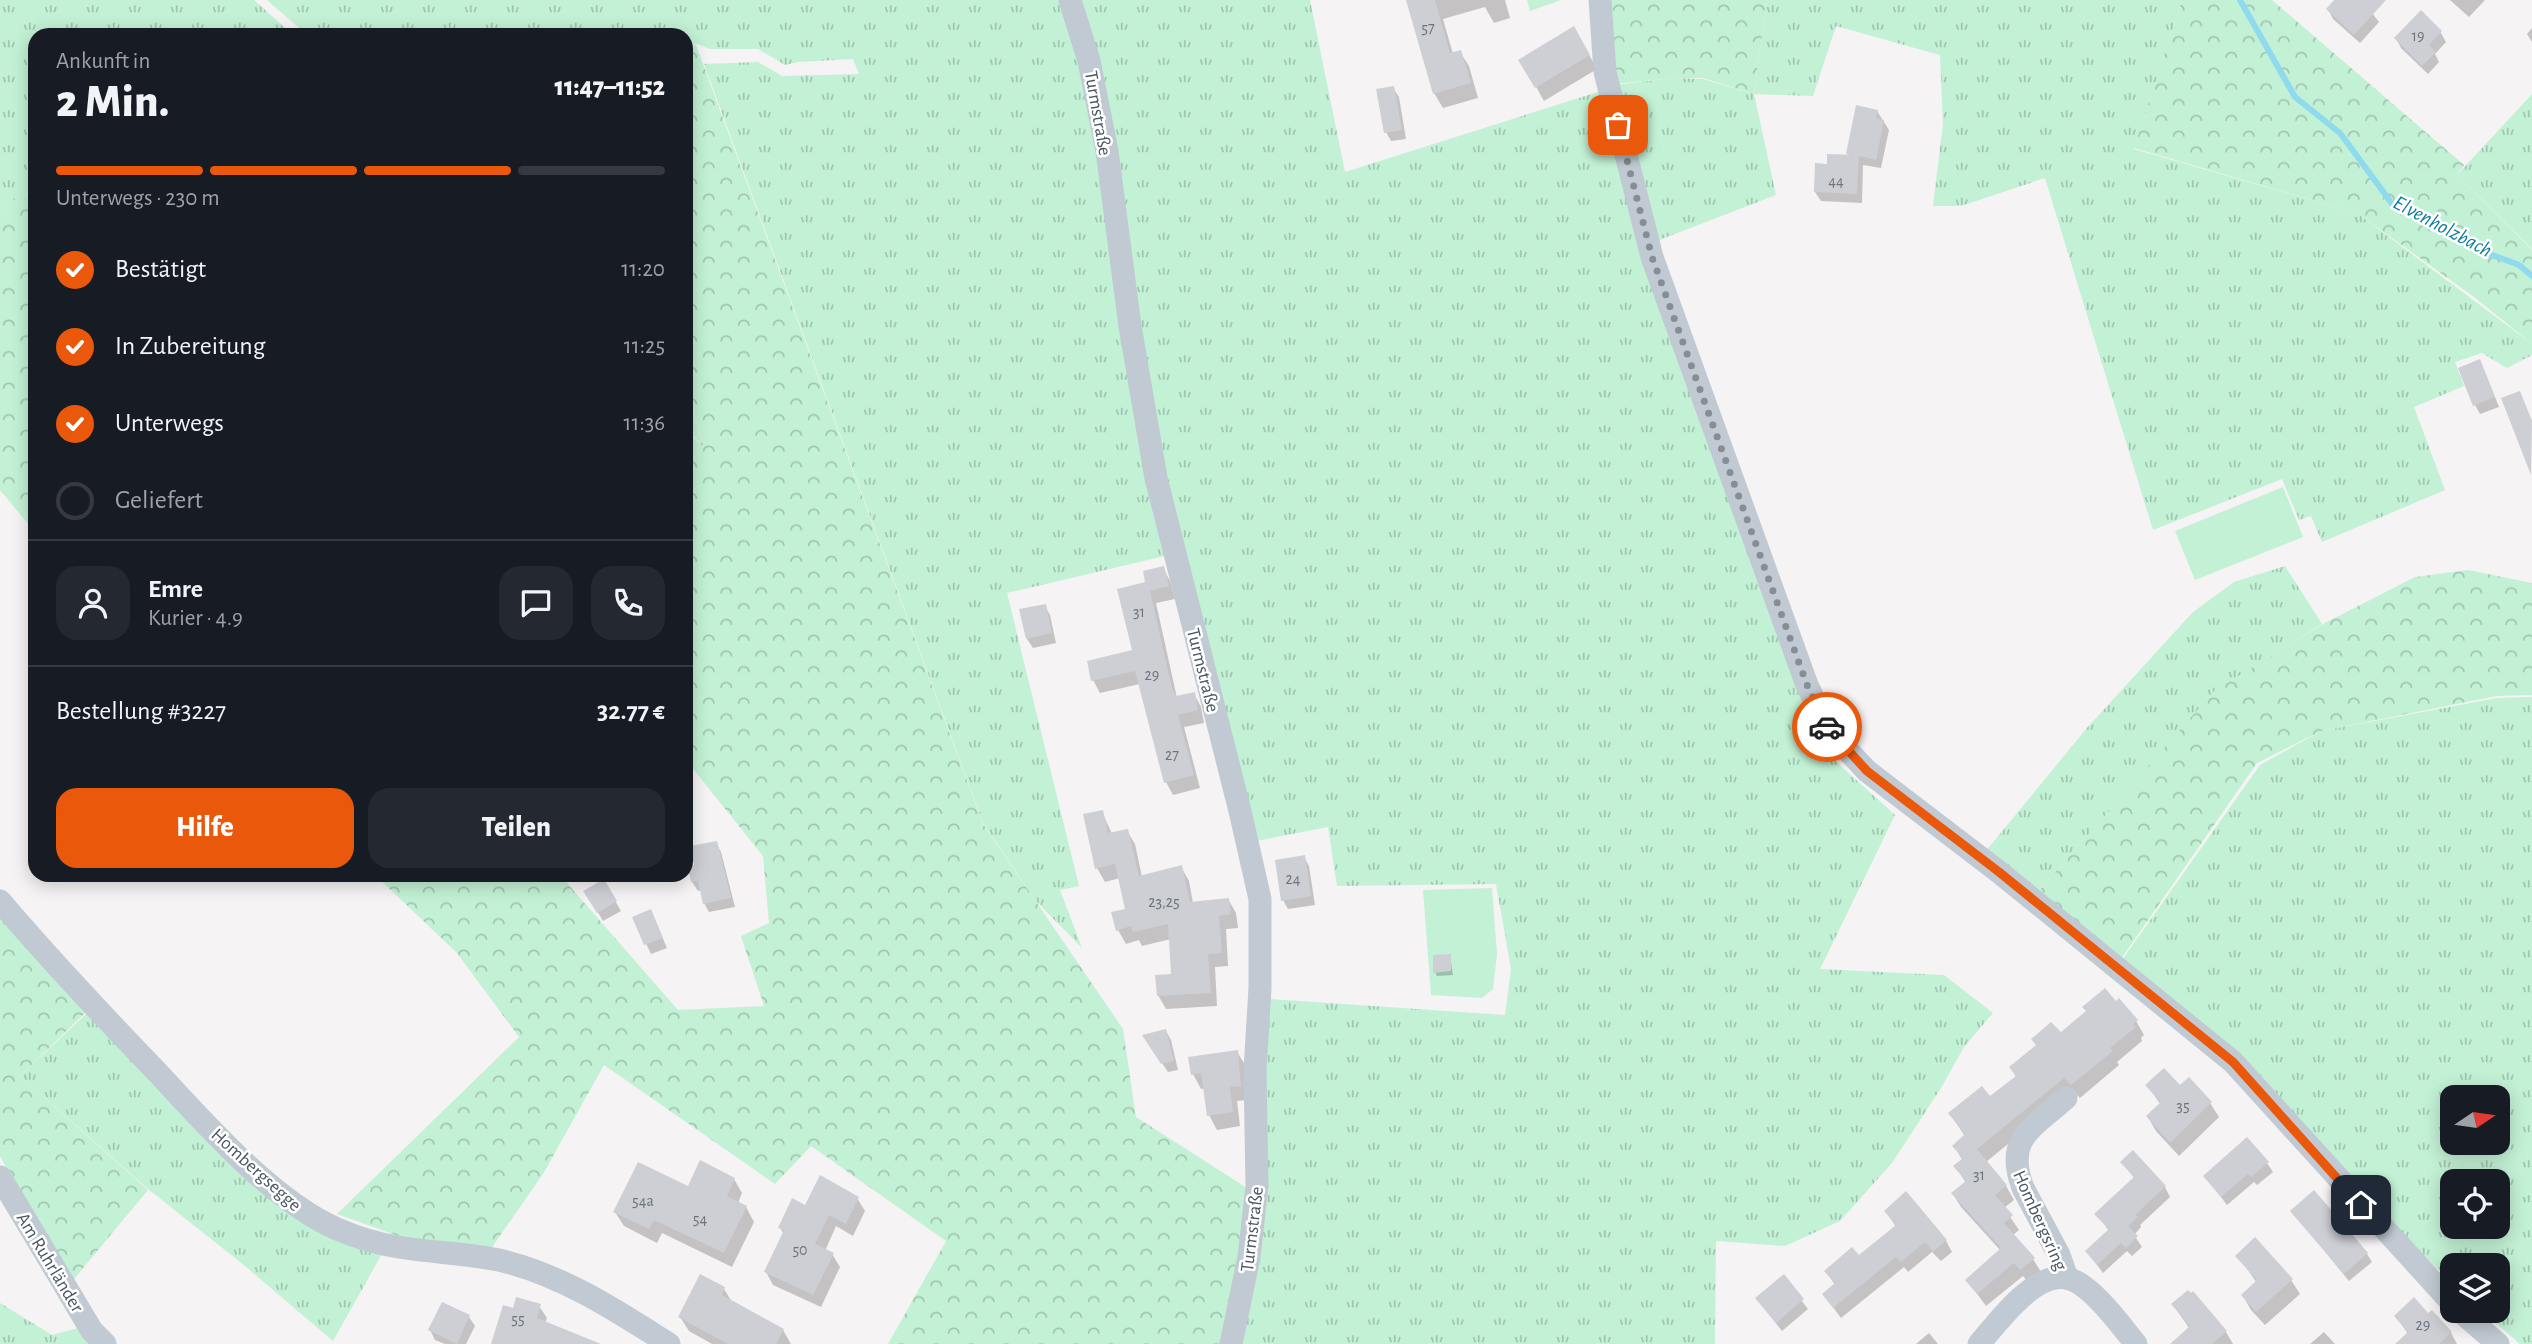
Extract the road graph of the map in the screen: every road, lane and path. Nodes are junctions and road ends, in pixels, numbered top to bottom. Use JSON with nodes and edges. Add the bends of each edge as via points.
{"nodes":[{"id":1,"x":1070,"y":0,"type":"edge"},
{"id":2,"x":1600,"y":0,"type":"edge"},
{"id":3,"x":0,"y":901,"type":"edge"},
{"id":4,"x":2066,"y":1098,"type":"dead end"},
{"id":5,"x":0,"y":1177,"type":"edge"},
{"id":6,"x":2067,"y":1278,"type":"junction"},
{"id":7,"x":2440,"y":1290,"type":"edge"},
{"id":8,"x":2474,"y":1323,"type":"edge"},
{"id":9,"x":105,"y":1344,"type":"edge"},
{"id":10,"x":669,"y":1344,"type":"edge"},
{"id":11,"x":1231,"y":1344,"type":"edge"},
{"id":12,"x":1979,"y":1344,"type":"edge"},
{"id":13,"x":2136,"y":1344,"type":"edge"},
{"id":14,"x":2498,"y":1344,"type":"edge"}],
"edges":[{"from":1,"to":11,"type":"street","name":"Turmstraße","via":[[1089,61],[1107,151],[1156,478],[1260,899],[1257,1186],[1249,1257]]},
{"from":2,"to":7,"type":"street","via":[[1605,72],[1652,257],[1807,685],[1830,732],[1867,771],[2233,1062]]},
{"from":3,"to":10,"type":"street","name":"Hombergsegge","via":[[188,1105],[275,1189],[309,1215],[395,1247],[521,1266],[588,1295]]},
{"from":4,"to":6,"type":"street","name":"Hombergsring","via":[[2021,1139],[2016,1155],[2018,1176]]},
{"from":5,"to":9,"type":"street","name":"Am Ruhrländer","via":[[92,1331]]},
{"from":6,"to":12,"type":"street","name":"Hombergsring","via":[[2045,1280],[2032,1289]]},
{"from":6,"to":13,"type":"street","name":"Hombergsring","via":[[2089,1291]]},
{"from":8,"to":14,"type":"street"}]}
